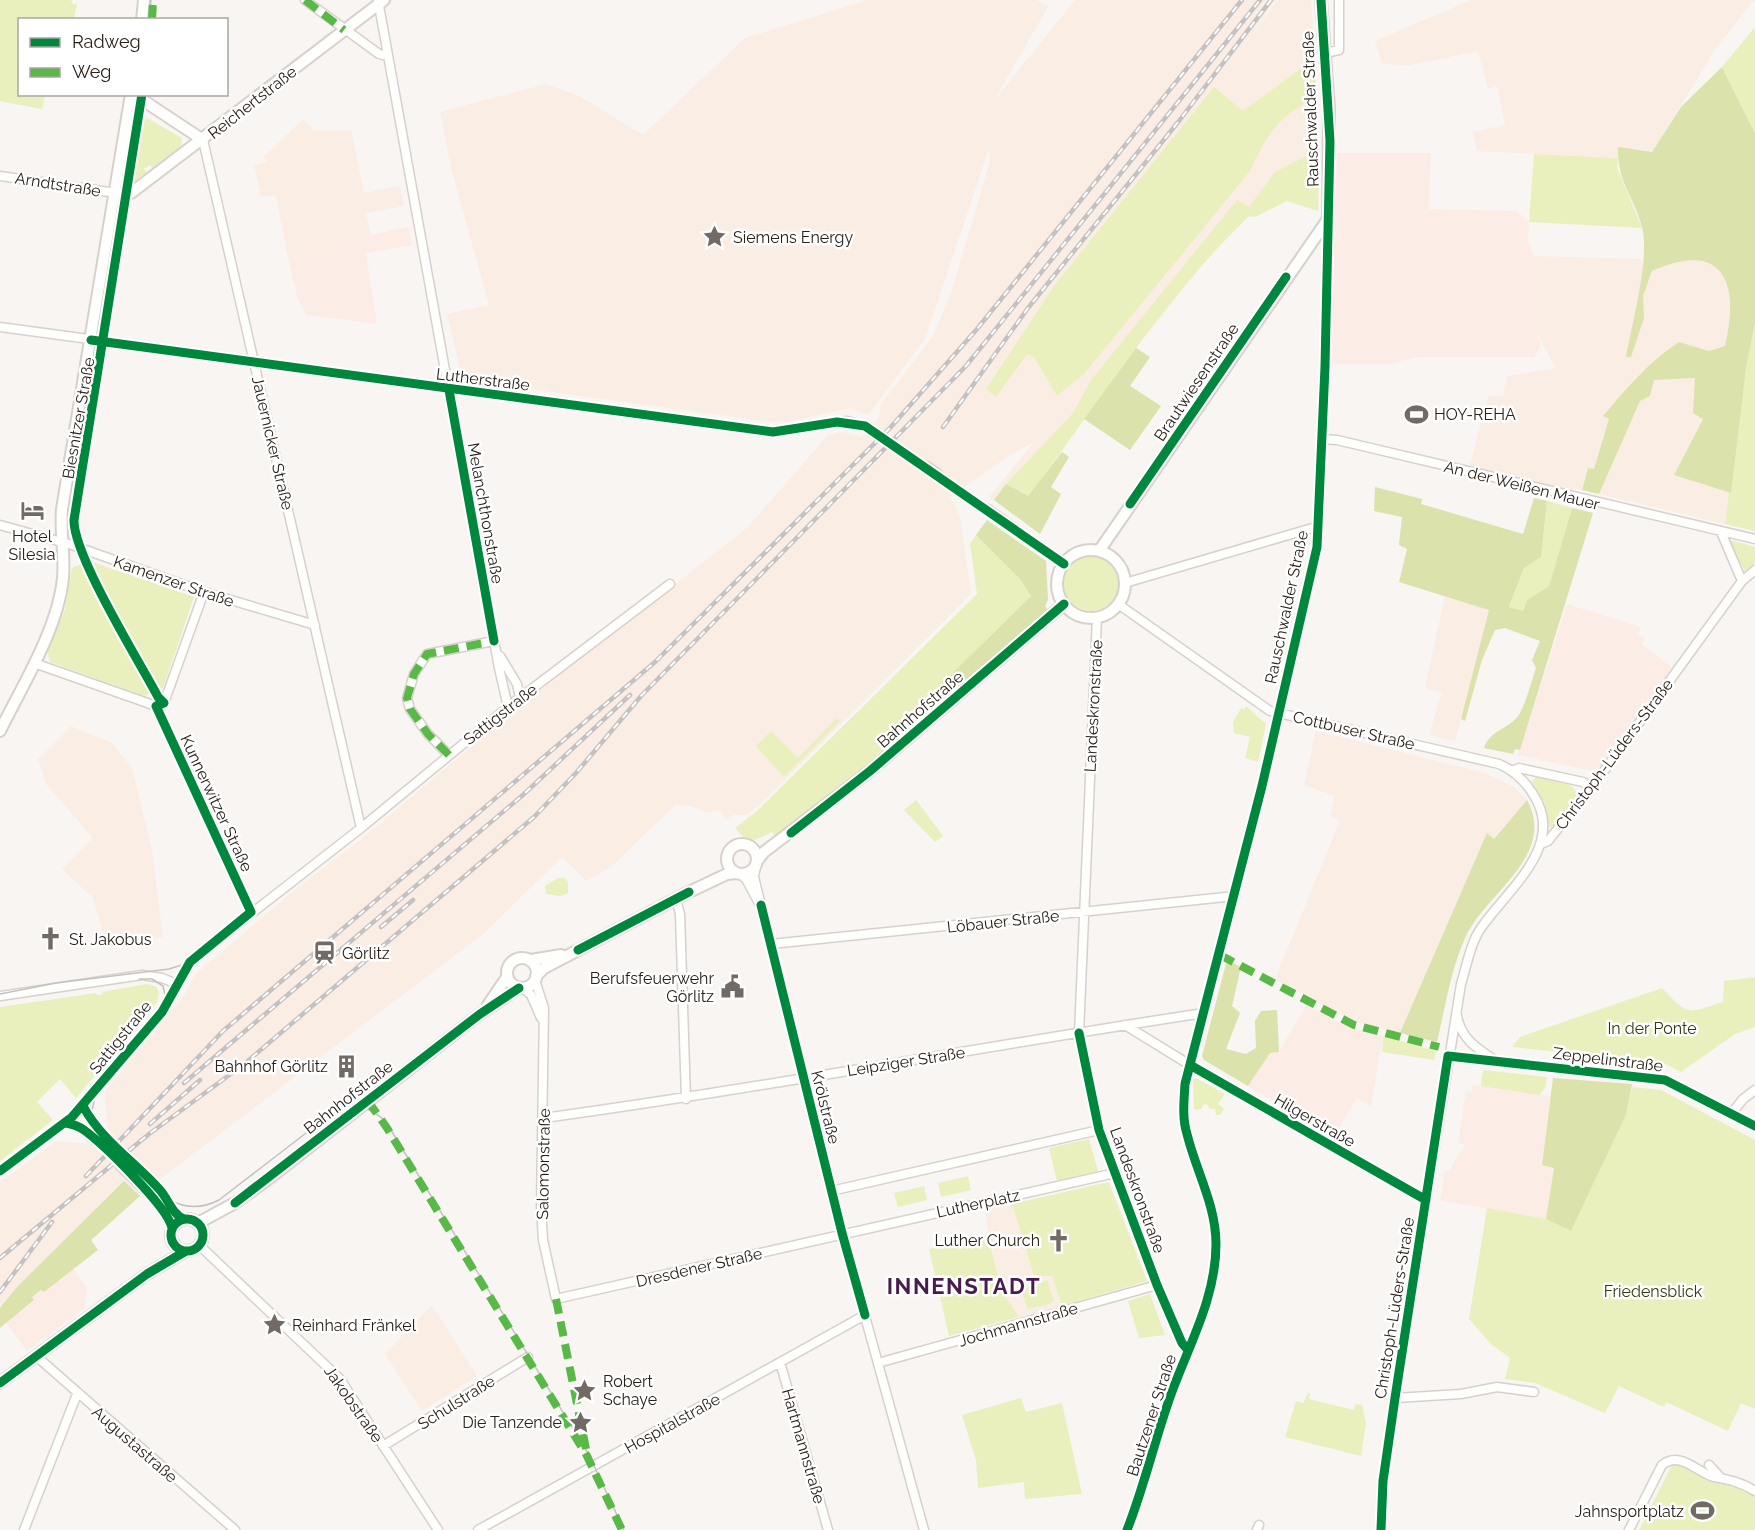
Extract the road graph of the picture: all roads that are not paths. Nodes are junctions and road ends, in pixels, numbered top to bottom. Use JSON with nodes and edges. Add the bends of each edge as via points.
{"nodes":[{"id":1,"x":144,"y":0,"type":"edge"},
{"id":2,"x":305,"y":0,"type":"edge"},
{"id":3,"x":1321,"y":0,"type":"edge"},
{"id":4,"x":1339,"y":0,"type":"edge"},
{"id":5,"x":380,"y":1,"type":"edge"},
{"id":6,"x":142,"y":18,"type":"edge"},
{"id":7,"x":344,"y":30,"type":"junction"},
{"id":8,"x":1324,"y":53,"type":"junction"},
{"id":9,"x":388,"y":56,"type":"junction"},
{"id":10,"x":131,"y":97,"type":"edge"},
{"id":11,"x":202,"y":140,"type":"junction"},
{"id":12,"x":0,"y":176,"type":"edge"},
{"id":13,"x":116,"y":193,"type":"junction"},
{"id":14,"x":1328,"y":219,"type":"junction"},
{"id":15,"x":0,"y":327,"type":"edge"},
{"id":16,"x":91,"y":340,"type":"junction"},
{"id":17,"x":254,"y":363,"type":"junction"},
{"id":18,"x":449,"y":390,"type":"junction"},
{"id":19,"x":870,"y":428,"type":"tunnel mouth"},
{"id":20,"x":1322,"y":439,"type":"junction"},
{"id":21,"x":927,"y":466,"type":"tunnel mouth"},
{"id":22,"x":937,"y":473,"type":"tunnel mouth"},
{"id":23,"x":988,"y":509,"type":"tunnel mouth"},
{"id":24,"x":0,"y":525,"type":"edge"},
{"id":25,"x":1318,"y":526,"type":"junction"},
{"id":26,"x":1721,"y":532,"type":"junction"},
{"id":27,"x":1755,"y":539,"type":"edge"},
{"id":28,"x":61,"y":542,"type":"junction"},
{"id":29,"x":1099,"y":551,"type":"junction"},
{"id":30,"x":1064,"y":564,"type":"junction"},
{"id":31,"x":1755,"y":570,"type":"edge"},
{"id":32,"x":1742,"y":581,"type":"junction"},
{"id":33,"x":1125,"y":583,"type":"junction"},
{"id":34,"x":670,"y":584,"type":"dead end"},
{"id":35,"x":204,"y":592,"type":"junction"},
{"id":36,"x":1064,"y":604,"type":"junction"},
{"id":37,"x":1118,"y":604,"type":"junction"},
{"id":38,"x":1097,"y":617,"type":"junction"},
{"id":39,"x":315,"y":625,"type":"junction"},
{"id":40,"x":495,"y":641,"type":"junction"},
{"id":41,"x":34,"y":663,"type":"junction"},
{"id":42,"x":520,"y":698,"type":"junction"},
{"id":43,"x":156,"y":706,"type":"junction"},
{"id":44,"x":508,"y":707,"type":"junction"},
{"id":45,"x":1279,"y":714,"type":"junction"},
{"id":46,"x":0,"y":731,"type":"edge"},
{"id":47,"x":449,"y":755,"type":"junction"},
{"id":48,"x":1512,"y":771,"type":"junction"},
{"id":49,"x":1591,"y":788,"type":"junction"},
{"id":50,"x":361,"y":828,"type":"junction"},
{"id":51,"x":791,"y":832,"type":"junction"},
{"id":52,"x":1541,"y":844,"type":"junction"},
{"id":53,"x":752,"y":848,"type":"junction"},
{"id":54,"x":727,"y":859,"type":"junction"},
{"id":55,"x":756,"y":863,"type":"junction"},
{"id":56,"x":738,"y":874,"type":"junction"},
{"id":57,"x":690,"y":892,"type":"junction"},
{"id":58,"x":1235,"y":896,"type":"junction"},
{"id":59,"x":676,"y":899,"type":"junction"},
{"id":60,"x":761,"y":905,"type":"junction"},
{"id":61,"x":251,"y":912,"type":"junction"},
{"id":62,"x":1084,"y":913,"type":"junction"},
{"id":63,"x":771,"y":944,"type":"junction"},
{"id":64,"x":579,"y":950,"type":"junction"},
{"id":65,"x":531,"y":960,"type":"junction"},
{"id":66,"x":507,"y":977,"type":"junction"},
{"id":67,"x":536,"y":978,"type":"junction"},
{"id":68,"x":177,"y":984,"type":"junction"},
{"id":69,"x":521,"y":988,"type":"junction"},
{"id":70,"x":0,"y":996,"type":"edge"},
{"id":71,"x":1456,"y":1012,"type":"junction"},
{"id":72,"x":1204,"y":1013,"type":"junction"},
{"id":73,"x":480,"y":1014,"type":"junction"},
{"id":74,"x":1125,"y":1025,"type":"junction"},
{"id":75,"x":543,"y":1027,"type":"junction"},
{"id":76,"x":1079,"y":1034,"type":"junction"},
{"id":77,"x":1448,"y":1056,"type":"junction"},
{"id":78,"x":1496,"y":1061,"type":"junction"},
{"id":79,"x":1190,"y":1065,"type":"junction"},
{"id":80,"x":803,"y":1077,"type":"junction"},
{"id":81,"x":1755,"y":1090,"type":"edge"},
{"id":82,"x":686,"y":1099,"type":"junction"},
{"id":83,"x":83,"y":1106,"type":"junction"},
{"id":84,"x":1732,"y":1113,"type":"junction"},
{"id":85,"x":544,"y":1118,"type":"junction"},
{"id":86,"x":66,"y":1123,"type":"junction"},
{"id":87,"x":1755,"y":1126,"type":"edge"},
{"id":88,"x":1099,"y":1130,"type":"junction"},
{"id":89,"x":101,"y":1132,"type":"tunnel mouth"},
{"id":90,"x":94,"y":1140,"type":"tunnel mouth"},
{"id":91,"x":128,"y":1158,"type":"tunnel mouth"},
{"id":92,"x":120,"y":1166,"type":"tunnel mouth"},
{"id":93,"x":0,"y":1171,"type":"edge"},
{"id":94,"x":1115,"y":1173,"type":"junction"},
{"id":95,"x":831,"y":1191,"type":"junction"},
{"id":96,"x":1426,"y":1200,"type":"junction"},
{"id":97,"x":235,"y":1203,"type":"junction"},
{"id":98,"x":184,"y":1219,"type":"junction"},
{"id":99,"x":198,"y":1223,"type":"junction"},
{"id":100,"x":172,"y":1228,"type":"junction"},
{"id":101,"x":842,"y":1233,"type":"junction"},
{"id":102,"x":171,"y":1240,"type":"junction"},
{"id":103,"x":201,"y":1240,"type":"junction"},
{"id":104,"x":186,"y":1251,"type":"junction"},
{"id":105,"x":147,"y":1274,"type":"junction"},
{"id":106,"x":1157,"y":1285,"type":"junction"},
{"id":107,"x":556,"y":1299,"type":"joint"},
{"id":108,"x":865,"y":1315,"type":"junction"},
{"id":109,"x":1188,"y":1350,"type":"junction"},
{"id":110,"x":36,"y":1356,"type":"junction"},
{"id":111,"x":528,"y":1357,"type":"dead end"},
{"id":112,"x":780,"y":1362,"type":"junction"},
{"id":113,"x":878,"y":1363,"type":"junction"},
{"id":114,"x":0,"y":1383,"type":"edge"},
{"id":115,"x":1534,"y":1392,"type":"dead end"},
{"id":116,"x":77,"y":1394,"type":"junction"},
{"id":117,"x":1395,"y":1398,"type":"junction"},
{"id":118,"x":383,"y":1446,"type":"junction"},
{"id":119,"x":1709,"y":1465,"type":"dead end"},
{"id":120,"x":1722,"y":1478,"type":"junction"},
{"id":121,"x":1755,"y":1491,"type":"edge"},
{"id":122,"x":24,"y":1530,"type":"edge"},
{"id":123,"x":236,"y":1530,"type":"edge"},
{"id":124,"x":438,"y":1530,"type":"edge"},
{"id":125,"x":478,"y":1530,"type":"edge"},
{"id":126,"x":828,"y":1530,"type":"edge"},
{"id":127,"x":924,"y":1530,"type":"edge"},
{"id":128,"x":1126,"y":1530,"type":"edge"},
{"id":129,"x":1381,"y":1530,"type":"edge"},
{"id":130,"x":1629,"y":1530,"type":"edge"}],
"edges":[{"from":1,"to":6,"type":"main road"},
{"from":2,"to":7,"type":"street"},
{"from":3,"to":8,"type":"main road","name":"Rauschwalder Straße"},
{"from":4,"to":8,"type":"street","name":"Rauschwalder Straße","via":[[1339,50]]},
{"from":5,"to":7,"type":"main road","name":"Reichertstraße"},
{"from":5,"to":9,"type":"street","name":"Melanchthonstraße"},
{"from":7,"to":9,"type":"street"},
{"from":7,"to":11,"type":"main road","name":"Reichertstraße"},
{"from":8,"to":14,"type":"main road","name":"Rauschwalder Straße","via":[[1329,109]]},
{"from":9,"to":18,"type":"street","name":"Melanchthonstraße"},
{"from":10,"to":11,"type":"main road","via":[[144,101]]},
{"from":10,"to":13,"type":"main road","name":"Biesnitzer Straße"},
{"from":11,"to":13,"type":"main road","name":"Reichertstraße","via":[[131,193]]},
{"from":11,"to":17,"type":"street","name":"Jauernicker Straße"},
{"from":12,"to":13,"type":"street","name":"Arndtstraße"},
{"from":13,"to":16,"type":"main road","name":"Biesnitzer Straße"},
{"from":14,"to":20,"type":"street","name":"Rauschwalder Straße"},
{"from":14,"to":29,"type":"main road","name":"Brautwiesenstraße"},
{"from":15,"to":16,"type":"street","name":"Lutherstraße"},
{"from":16,"to":17,"type":"street","name":"Lutherstraße"},
{"from":16,"to":28,"type":"main road","name":"Biesnitzer Straße","via":[[62,509]]},
{"from":17,"to":18,"type":"street","name":"Lutherstraße"},
{"from":17,"to":39,"type":"street","name":"Jauernicker Straße"},
{"from":18,"to":19,"type":"street","name":"Lutherstraße","via":[[773,432],[847,421]]},
{"from":18,"to":40,"type":"street","name":"Melanchthonstraße"},
{"from":20,"to":25,"type":"street","name":"Rauschwalder Straße"},
{"from":20,"to":26,"type":"street","name":"An der Weißen Mauer"},
{"from":21,"to":22,"type":"street"},
{"from":23,"to":30,"type":"street"},
{"from":24,"to":28,"type":"street","name":"Kamenzer Straße"},
{"from":25,"to":33,"type":"street"},
{"from":25,"to":45,"type":"street","name":"Rauschwalder Straße","via":[[1317,548]]},
{"from":26,"to":27,"type":"street","name":"An der Weißen Mauer"},
{"from":26,"to":32,"type":"street"},
{"from":28,"to":35,"type":"street","name":"Kamenzer Straße"},
{"from":28,"to":41,"type":"main road","name":"Biesnitzer Straße","via":[[60,592]]},
{"from":29,"to":30,"type":"main road","via":[[1080,552]]},
{"from":29,"to":33,"type":"main road","via":[[1117,562]]},
{"from":30,"to":36,"type":"main road","via":[[1058,584]]},
{"from":31,"to":32,"type":"street","name":"Christoph-Lüders-Straße"},
{"from":32,"to":49,"type":"street","name":"Christoph-Lüders-Straße"},
{"from":33,"to":37,"type":"main road"},
{"from":34,"to":42,"type":"street","name":"Sattigstraße"},
{"from":35,"to":39,"type":"street","name":"Kamenzer Straße"},
{"from":35,"to":43,"type":"street","via":[[164,703]]},
{"from":36,"to":38,"type":"main road","via":[[1079,615]]},
{"from":36,"to":51,"type":"main road","name":"Bahnhofstraße","via":[[870,771]]},
{"from":37,"to":38,"type":"main road"},
{"from":37,"to":45,"type":"street","name":"Cottbuser Straße","via":[[1260,705]]},
{"from":38,"to":62,"type":"street","name":"Landeskronstraße"},
{"from":39,"to":50,"type":"street","name":"Jauernicker Straße"},
{"from":40,"to":42,"type":"street","name":"Melanchthonstraße"},
{"from":40,"to":44,"type":"street","name":"Melanchthonstraße"},
{"from":40,"to":47,"type":"street","via":[[427,654],[414,674],[407,698],[410,709]]},
{"from":41,"to":43,"type":"street"},
{"from":41,"to":46,"type":"main road","name":"Biesnitzer Straße"},
{"from":42,"to":44,"type":"street","name":"Sattigstraße"},
{"from":43,"to":61,"type":"street","name":"Kunnerwitzer Straße"},
{"from":44,"to":47,"type":"street","name":"Sattigstraße"},
{"from":45,"to":48,"type":"street","name":"Cottbuser Straße","via":[[1491,762]]},
{"from":45,"to":58,"type":"street","name":"Rauschwalder Straße"},
{"from":47,"to":50,"type":"street","name":"Sattigstraße"},
{"from":48,"to":49,"type":"street","name":"Cottbuser Straße","via":[[1515,767],[1529,770],[1583,782]]},
{"from":48,"to":52,"type":"street","name":"Cottbuser Straße","via":[[1539,804],[1543,822]]},
{"from":49,"to":52,"type":"street","name":"Christoph-Lüders-Straße","via":[[1548,841]]},
{"from":50,"to":61,"type":"street","name":"Sattigstraße"},
{"from":51,"to":53,"type":"main road","name":"Bahnhofstraße"},
{"from":51,"to":55,"type":"main road","name":"Bahnhofstraße"},
{"from":52,"to":71,"type":"street","name":"Christoph-Lüders-Straße","via":[[1528,868],[1477,935]]},
{"from":53,"to":54,"type":"main road","via":[[736,845]]},
{"from":53,"to":55,"type":"main road","name":"Krölstraße"},
{"from":54,"to":56,"type":"main road","name":"Krölstraße","via":[[729,867]]},
{"from":54,"to":57,"type":"main road","name":"Bahnhofstraße","via":[[722,868]]},
{"from":55,"to":56,"type":"main road","via":[[748,873]]},
{"from":55,"to":60,"type":"street","name":"Krölstraße","via":[[754,877]]},
{"from":56,"to":57,"type":"main road","name":"Bahnhofstraße","via":[[727,874]]},
{"from":56,"to":60,"type":"street","name":"Krölstraße","via":[[746,879]]},
{"from":57,"to":59,"type":"main road","name":"Bahnhofstraße"},
{"from":58,"to":62,"type":"street","name":"Löbauer Straße"},
{"from":58,"to":72,"type":"street","name":"Rauschwalder Straße"},
{"from":59,"to":64,"type":"main road","name":"Bahnhofstraße"},
{"from":59,"to":82,"type":"street","via":[[680,914]]},
{"from":60,"to":63,"type":"street","name":"Krölstraße"},
{"from":61,"to":68,"type":"street","name":"Sattigstraße","via":[[191,961]]},
{"from":62,"to":63,"type":"street","name":"Löbauer Straße"},
{"from":62,"to":76,"type":"street","name":"Landeskronstraße"},
{"from":63,"to":80,"type":"street","name":"Krölstraße"},
{"from":64,"to":65,"type":"main road","name":"Bahnhofstraße"},
{"from":64,"to":67,"type":"main road","name":"Bahnhofstraße","via":[[544,969]]},
{"from":65,"to":66,"type":"main road","name":"Bahnhofstraße","via":[[513,960]]},
{"from":65,"to":67,"type":"main road"},
{"from":66,"to":69,"type":"main road","via":[[511,984]]},
{"from":66,"to":73,"type":"main road","name":"Bahnhofstraße"},
{"from":67,"to":69,"type":"main road","name":"Bahnhofstraße"},
{"from":67,"to":75,"type":"street","name":"Salomonstraße","via":[[544,1004]]},
{"from":68,"to":70,"type":"street","via":[[142,975]]},
{"from":68,"to":83,"type":"street","name":"Sattigstraße","via":[[162,1012]]},
{"from":69,"to":73,"type":"main road","name":"Bahnhofstraße"},
{"from":69,"to":75,"type":"street","name":"Salomonstraße","via":[[536,1004]]},
{"from":71,"to":77,"type":"street","name":"Christoph-Lüders-Straße"},
{"from":71,"to":78,"type":"street","via":[[1471,1044]]},
{"from":72,"to":74,"type":"street","name":"Leipziger Straße"},
{"from":72,"to":79,"type":"street","name":"Rauschwalder Straße"},
{"from":73,"to":97,"type":"main road","name":"Bahnhofstraße"},
{"from":74,"to":76,"type":"street","name":"Leipziger Straße"},
{"from":74,"to":79,"type":"street"},
{"from":75,"to":85,"type":"street","name":"Salomonstraße"},
{"from":76,"to":80,"type":"street","name":"Leipziger Straße"},
{"from":76,"to":88,"type":"street","name":"Landeskronstraße"},
{"from":77,"to":78,"type":"street","name":"Zeppelinstraße"},
{"from":77,"to":96,"type":"street","name":"Christoph-Lüders-Straße"},
{"from":78,"to":84,"type":"street","name":"Zeppelinstraße","via":[[1665,1080]]},
{"from":79,"to":96,"type":"street","name":"Hilgerstraße"},
{"from":79,"to":109,"type":"street","name":"Bautzener Straße","via":[[1183,1107],[1186,1133],[1213,1215],[1216,1242],[1209,1299]]},
{"from":80,"to":82,"type":"street","name":"Leipziger Straße"},
{"from":80,"to":95,"type":"street","name":"Krölstraße"},
{"from":81,"to":84,"type":"street"},
{"from":82,"to":85,"type":"street","name":"Leipziger Straße"},
{"from":83,"to":86,"type":"street","name":"Sattigstraße"},
{"from":83,"to":89,"type":"street"},
{"from":84,"to":87,"type":"street","name":"Zeppelinstraße"},
{"from":85,"to":107,"type":"street","name":"Salomonstraße","via":[[543,1240]]},
{"from":86,"to":90,"type":"street","via":[[82,1129]]},
{"from":86,"to":93,"type":"street","name":"Sattigstraße"},
{"from":88,"to":94,"type":"street","name":"Landeskronstraße"},
{"from":88,"to":95,"type":"street"},
{"from":91,"to":98,"type":"street"},
{"from":92,"to":100,"type":"street","via":[[164,1209]]},
{"from":94,"to":101,"type":"street","name":"Lutherplatz"},
{"from":94,"to":106,"type":"street","name":"Landeskronstraße"},
{"from":95,"to":101,"type":"street","name":"Krölstraße"},
{"from":96,"to":117,"type":"street","name":"Christoph-Lüders-Straße"},
{"from":97,"to":99,"type":"main road","name":"Bahnhofstraße"},
{"from":97,"to":103,"type":"main road","name":"Bahnhofstraße"},
{"from":98,"to":99,"type":"main road"},
{"from":98,"to":100,"type":"main road"},
{"from":99,"to":103,"type":"main road"},
{"from":100,"to":102,"type":"main road","name":"Bahnhofstraße"},
{"from":101,"to":107,"type":"street","name":"Dresdener Straße"},
{"from":101,"to":108,"type":"street","name":"Krölstraße"},
{"from":102,"to":104,"type":"main road"},
{"from":102,"to":105,"type":"main road","name":"Bahnhofstraße","via":[[166,1254]]},
{"from":103,"to":104,"type":"main road","name":"Bahnhofstraße"},
{"from":103,"to":118,"type":"street","name":"Jakobstraße","via":[[326,1363]]},
{"from":104,"to":105,"type":"main road","name":"Bahnhofstraße"},
{"from":105,"to":110,"type":"main road","name":"Bahnhofstraße"},
{"from":106,"to":109,"type":"street","name":"Landeskronstraße"},
{"from":106,"to":113,"type":"street","name":"Jochmannstraße"},
{"from":108,"to":112,"type":"street","name":"Hospitalstraße"},
{"from":108,"to":113,"type":"street","name":"Krölstraße"},
{"from":109,"to":128,"type":"street","name":"Bautzener Straße"},
{"from":110,"to":114,"type":"main road","name":"Bahnhofstraße"},
{"from":110,"to":116,"type":"street","name":"Augustastraße"},
{"from":111,"to":118,"type":"street","name":"Schulstraße"},
{"from":112,"to":125,"type":"street","name":"Hospitalstraße"},
{"from":112,"to":126,"type":"street","name":"Hartmannstraße"},
{"from":113,"to":127,"type":"street","name":"Krölstraße"},
{"from":115,"to":117,"type":"street","name":"Christoph-Lüders-Straße","via":[[1497,1387],[1461,1394]]},
{"from":116,"to":122,"type":"street"},
{"from":116,"to":123,"type":"street","name":"Augustastraße"},
{"from":117,"to":129,"type":"street","name":"Christoph-Lüders-Straße","via":[[1383,1481]]},
{"from":118,"to":124,"type":"street","name":"Jakobstraße"},
{"from":119,"to":120,"type":"street"},
{"from":120,"to":121,"type":"street","via":[[1739,1481]]},
{"from":120,"to":130,"type":"street","via":[[1690,1464],[1671,1460],[1662,1465]]}]}
